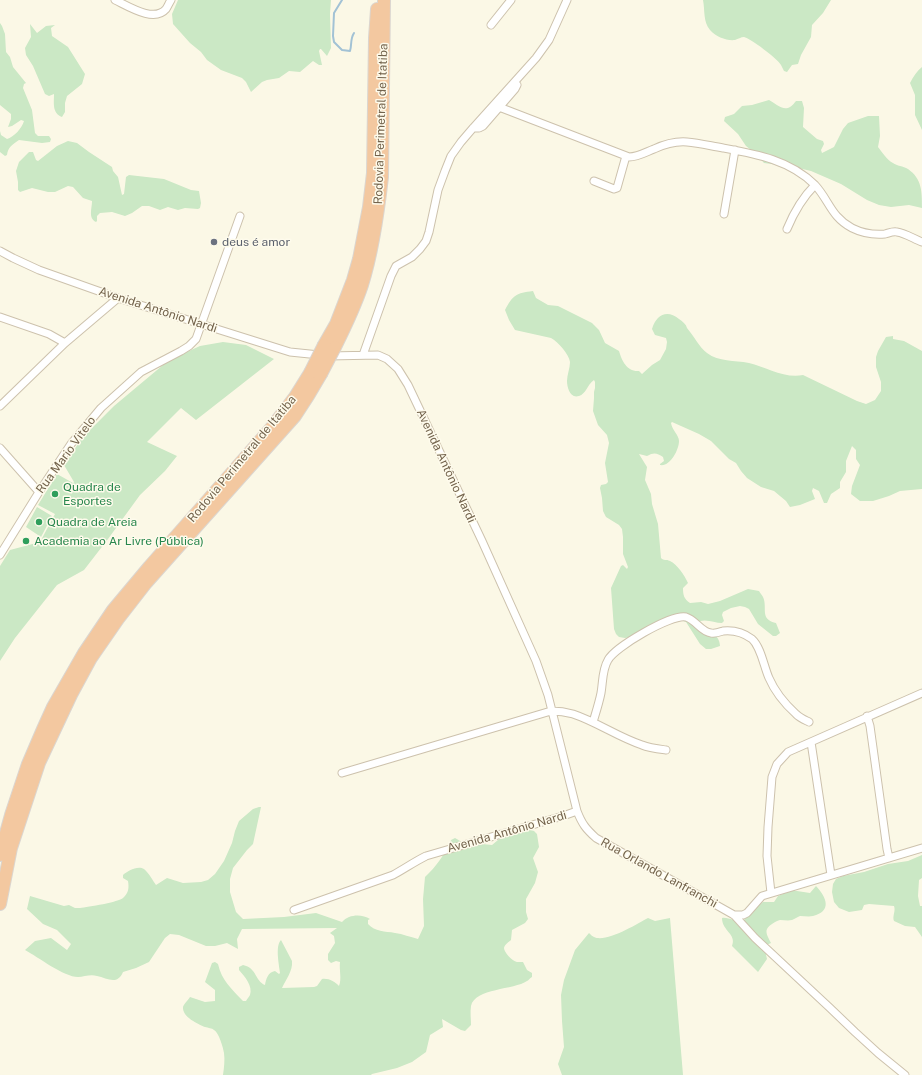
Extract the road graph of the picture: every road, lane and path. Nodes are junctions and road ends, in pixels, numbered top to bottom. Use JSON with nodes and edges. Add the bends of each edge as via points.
{"nodes":[{"id":1,"x":115,"y":0,"type":"edge"},
{"id":2,"x":171,"y":0,"type":"edge"},
{"id":3,"x":370,"y":0,"type":"edge"},
{"id":4,"x":377,"y":0,"type":"edge"},
{"id":5,"x":384,"y":0,"type":"edge"},
{"id":6,"x":511,"y":0,"type":"edge"},
{"id":7,"x":567,"y":0,"type":"edge"},
{"id":8,"x":491,"y":25,"type":"dead end"},
{"id":9,"x":375,"y":29,"type":"junction"},
{"id":10,"x":517,"y":79,"type":"junction"},
{"id":11,"x":499,"y":107,"type":"junction"},
{"id":12,"x":473,"y":128,"type":"junction"},
{"id":13,"x":735,"y":150,"type":"junction"},
{"id":14,"x":626,"y":156,"type":"junction"},
{"id":15,"x":594,"y":181,"type":"dead end"},
{"id":16,"x":815,"y":186,"type":"junction"},
{"id":17,"x":724,"y":214,"type":"dead end"},
{"id":18,"x":240,"y":216,"type":"dead end"},
{"id":19,"x":787,"y":229,"type":"dead end"},
{"id":20,"x":922,"y":242,"type":"edge"},
{"id":21,"x":0,"y":251,"type":"edge"},
{"id":22,"x":118,"y":298,"type":"junction"},
{"id":23,"x":0,"y":317,"type":"edge"},
{"id":24,"x":202,"y":325,"type":"junction"},
{"id":25,"x":65,"y":343,"type":"junction"},
{"id":26,"x":330,"y":346,"type":"junction"},
{"id":27,"x":363,"y":355,"type":"junction"},
{"id":28,"x":316,"y":373,"type":"junction"},
{"id":29,"x":0,"y":406,"type":"edge"},
{"id":30,"x":0,"y":448,"type":"edge"},
{"id":31,"x":39,"y":492,"type":"junction"},
{"id":32,"x":0,"y":555,"type":"edge"},
{"id":33,"x":922,"y":693,"type":"edge"},
{"id":34,"x":551,"y":711,"type":"junction"},
{"id":35,"x":867,"y":716,"type":"junction"},
{"id":36,"x":593,"y":722,"type":"junction"},
{"id":37,"x":809,"y":722,"type":"dead end"},
{"id":38,"x":811,"y":742,"type":"junction"},
{"id":39,"x":666,"y":750,"type":"dead end"},
{"id":40,"x":342,"y":773,"type":"dead end"},
{"id":41,"x":577,"y":811,"type":"junction"},
{"id":42,"x":922,"y":848,"type":"edge"},
{"id":43,"x":0,"y":855,"type":"edge"},
{"id":44,"x":889,"y":858,"type":"junction"},
{"id":45,"x":831,"y":875,"type":"junction"},
{"id":46,"x":771,"y":893,"type":"junction"},
{"id":47,"x":0,"y":904,"type":"edge"},
{"id":48,"x":294,"y":910,"type":"dead end"},
{"id":49,"x":734,"y":915,"type":"junction"},
{"id":50,"x":905,"y":1075,"type":"edge"}],
"edges":[{"from":1,"to":2,"type":"street","via":[[152,15],[160,14]]},
{"from":3,"to":9,"type":"highway"},
{"from":4,"to":9,"type":"highway","name":"Rodovia Perimetral de Itatiba"},
{"from":5,"to":26,"type":"highway","name":"Rodovia Perimetral de Itatiba","via":[[380,198],[373,241],[361,287]]},
{"from":6,"to":8,"type":"street"},
{"from":7,"to":10,"type":"street","via":[[549,40]]},
{"from":9,"to":26,"type":"highway","name":"Rodovia Perimetral de Itatiba","via":[[373,173],[369,207],[359,259]]},
{"from":10,"to":11,"type":"street","via":[[515,89]]},
{"from":10,"to":12,"type":"street"},
{"from":11,"to":12,"type":"street","via":[[483,126]]},
{"from":11,"to":14,"type":"street"},
{"from":12,"to":27,"type":"street","via":[[451,156],[444,171],[426,241],[412,257],[396,266],[391,276]]},
{"from":13,"to":14,"type":"street","via":[[680,142],[662,145],[634,157]]},
{"from":13,"to":16,"type":"street","via":[[778,161],[800,173]]},
{"from":13,"to":17,"type":"street"},
{"from":14,"to":15,"type":"street","via":[[617,188]]},
{"from":16,"to":19,"type":"street","via":[[799,205]]},
{"from":16,"to":20,"type":"street","via":[[837,216],[854,229],[873,234],[898,232]]},
{"from":18,"to":24,"type":"street","name":"Rua Mario Vitelo"},
{"from":21,"to":22,"type":"street","name":"Avenida Antônio Nardi","via":[[39,270]]},
{"from":22,"to":24,"type":"street","name":"Avenida Antônio Nardi"},
{"from":22,"to":25,"type":"street"},
{"from":23,"to":25,"type":"street","via":[[49,334]]},
{"from":24,"to":27,"type":"street","name":"Avenida Antônio Nardi","via":[[290,352],[329,356]]},
{"from":24,"to":31,"type":"street","name":"Rua Mario Vitelo","via":[[196,339],[189,346],[141,372],[101,408],[71,444]]},
{"from":25,"to":29,"type":"street"},
{"from":26,"to":28,"type":"highway","name":"Rodovia Perimetral de Itatiba","bridge":true},
{"from":27,"to":34,"type":"street","name":"Avenida Antônio Nardi","via":[[378,355],[387,360],[398,369],[408,385],[536,661]]},
{"from":28,"to":43,"type":"highway","name":"Rodovia Perimetral de Itatiba","via":[[113,610],[87,648],[62,691],[28,764]]},
{"from":28,"to":47,"type":"highway","name":"Rodovia Perimetral de Itatiba","via":[[308,396],[295,416],[146,583],[91,658],[39,763],[11,848]]},
{"from":30,"to":31,"type":"street"},
{"from":31,"to":32,"type":"street","name":"Rua Mario Vitelo"},
{"from":33,"to":35,"type":"street"},
{"from":34,"to":36,"type":"street","via":[[574,714]]},
{"from":34,"to":40,"type":"street"},
{"from":34,"to":41,"type":"street","name":"Avenida Antônio Nardi"},
{"from":35,"to":38,"type":"street"},
{"from":35,"to":44,"type":"street"},
{"from":36,"to":37,"type":"street","via":[[604,671],[612,654],[660,624],[685,617],[693,620],[705,631],[734,631],[753,640],[776,692],[797,715]]},
{"from":36,"to":39,"type":"street","via":[[643,746]]},
{"from":38,"to":45,"type":"street"},
{"from":38,"to":46,"type":"street","via":[[788,752],[777,764],[772,777],[767,856]]},
{"from":41,"to":48,"type":"street","name":"Avenida Antônio Nardi","via":[[426,856],[393,875]]},
{"from":41,"to":49,"type":"street","name":"Rua Orlando Lanfranchi","via":[[586,829],[596,838]]},
{"from":42,"to":44,"type":"street"},
{"from":44,"to":45,"type":"street"},
{"from":45,"to":46,"type":"street"},
{"from":46,"to":49,"type":"street","via":[[762,896],[747,913]]},
{"from":49,"to":50,"type":"street","name":"Rua Orlando Lanfranchi","via":[[855,1032]]}]}
